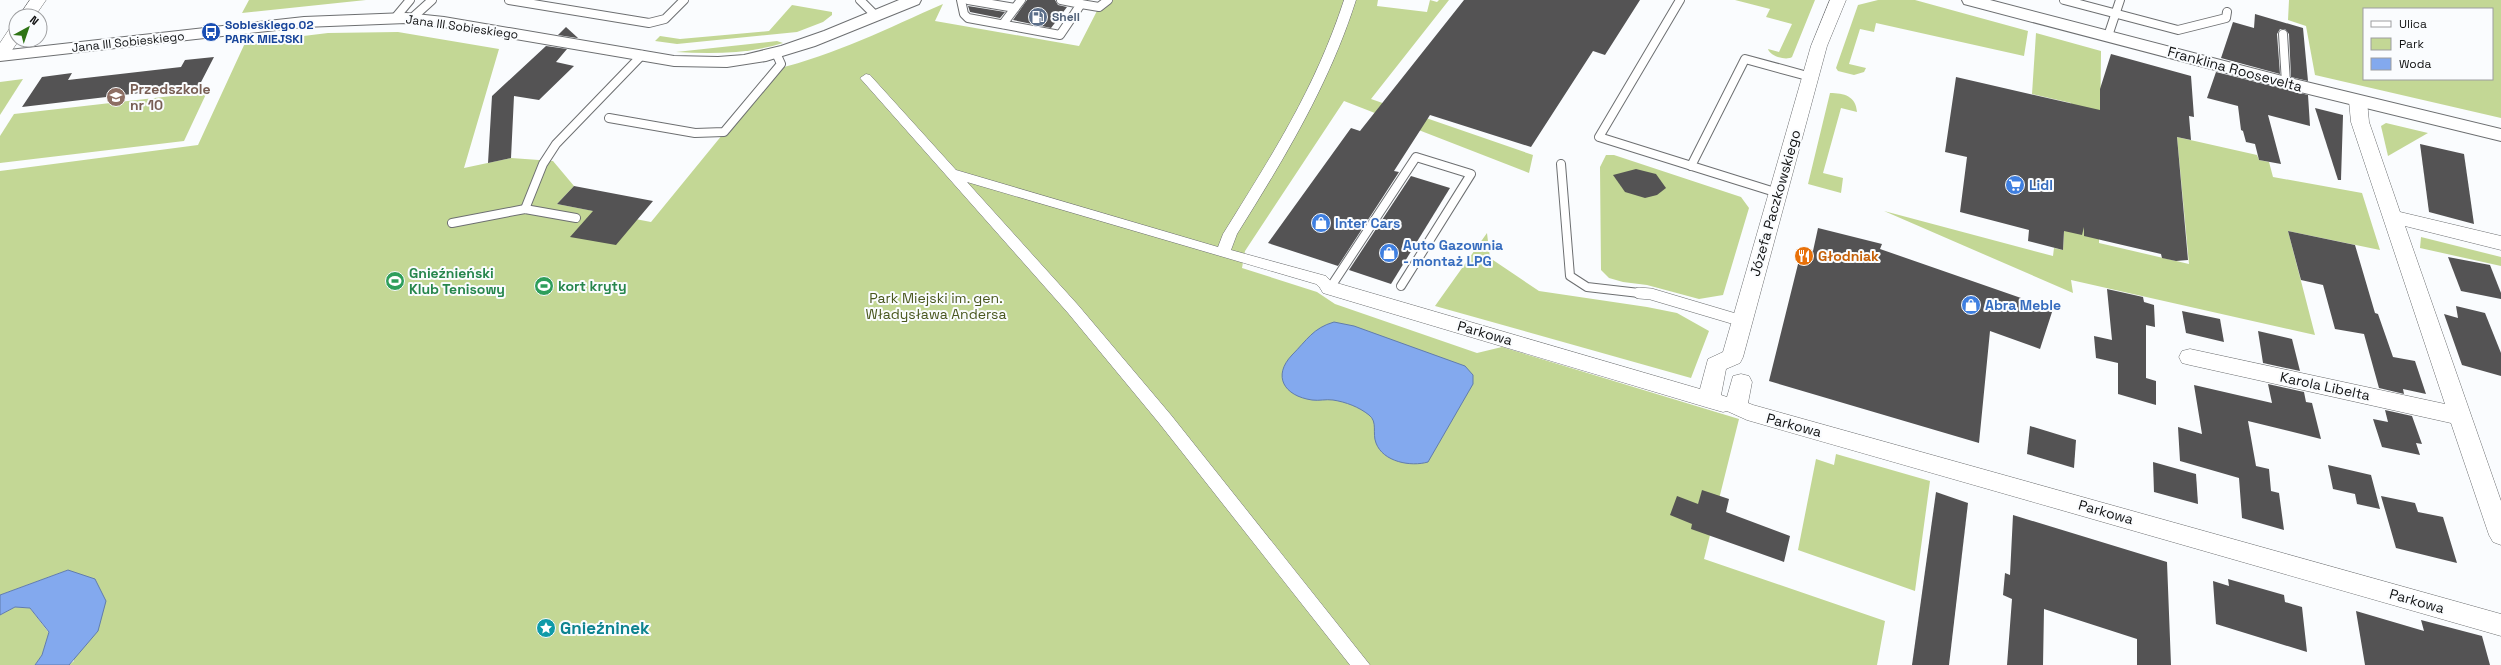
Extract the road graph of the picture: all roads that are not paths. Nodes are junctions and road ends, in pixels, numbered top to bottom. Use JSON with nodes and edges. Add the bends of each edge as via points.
{"nodes":[{"id":1,"x":410,"y":0,"type":"edge"},
{"id":2,"x":432,"y":0,"type":"edge"},
{"id":3,"x":509,"y":0,"type":"edge"},
{"id":4,"x":684,"y":0,"type":"edge"},
{"id":5,"x":860,"y":0,"type":"edge"},
{"id":6,"x":913,"y":0,"type":"edge"},
{"id":7,"x":961,"y":0,"type":"edge"},
{"id":8,"x":968,"y":0,"type":"edge"},
{"id":9,"x":1021,"y":0,"type":"edge"},
{"id":10,"x":1061,"y":0,"type":"edge"},
{"id":11,"x":1108,"y":0,"type":"edge"},
{"id":12,"x":1350,"y":0,"type":"edge"},
{"id":13,"x":1680,"y":0,"type":"edge"},
{"id":14,"x":1838,"y":0,"type":"edge"},
{"id":15,"x":1970,"y":0,"type":"edge"},
{"id":16,"x":2064,"y":0,"type":"edge"},
{"id":17,"x":2120,"y":0,"type":"edge"},
{"id":18,"x":1081,"y":4,"type":"junction"},
{"id":19,"x":1016,"y":8,"type":"junction"},
{"id":20,"x":2227,"y":12,"type":"dead end"},
{"id":21,"x":2115,"y":14,"type":"junction"},
{"id":22,"x":876,"y":16,"type":"junction"},
{"id":23,"x":403,"y":18,"type":"junction"},
{"id":24,"x":1003,"y":24,"type":"junction"},
{"id":25,"x":2283,"y":34,"type":"dead end"},
{"id":26,"x":2108,"y":36,"type":"junction"},
{"id":27,"x":8,"y":44,"type":"edge"},
{"id":28,"x":776,"y":53,"type":"junction"},
{"id":29,"x":0,"y":56,"type":"edge"},
{"id":30,"x":642,"y":56,"type":"junction"},
{"id":31,"x":1811,"y":77,"type":"junction"},
{"id":32,"x":866,"y":78,"type":"dead end"},
{"id":33,"x":2286,"y":83,"type":"junction"},
{"id":34,"x":2358,"y":101,"type":"junction"},
{"id":35,"x":608,"y":118,"type":"dead end"},
{"id":36,"x":2501,"y":135,"type":"edge"},
{"id":37,"x":1561,"y":164,"type":"dead end"},
{"id":38,"x":1691,"y":166,"type":"junction"},
{"id":39,"x":954,"y":174,"type":"junction"},
{"id":40,"x":1778,"y":193,"type":"junction"},
{"id":41,"x":526,"y":209,"type":"junction"},
{"id":42,"x":2391,"y":216,"type":"junction"},
{"id":43,"x":576,"y":218,"type":"dead end"},
{"id":44,"x":452,"y":223,"type":"dead end"},
{"id":45,"x":2501,"y":243,"type":"edge"},
{"id":46,"x":1222,"y":254,"type":"junction"},
{"id":47,"x":1401,"y":286,"type":"dead end"},
{"id":48,"x":1330,"y":288,"type":"junction"},
{"id":49,"x":1742,"y":321,"type":"junction"},
{"id":50,"x":2190,"y":357,"type":"dead end"},
{"id":51,"x":1742,"y":382,"type":"dead end"},
{"id":52,"x":1709,"y":400,"type":"junction"},
{"id":53,"x":1736,"y":407,"type":"junction"},
{"id":54,"x":2460,"y":416,"type":"junction"},
{"id":55,"x":2501,"y":535,"type":"edge"},
{"id":56,"x":2501,"y":625,"type":"edge"},
{"id":57,"x":1361,"y":665,"type":"edge"}],
"edges":[{"from":1,"to":23,"type":"lane"},
{"from":2,"to":23,"type":"lane"},
{"from":3,"to":4,"type":"lane","via":[[649,23],[665,18]]},
{"from":5,"to":22,"type":"lane"},
{"from":6,"to":22,"type":"street","name":"Jana III Sobieskiego"},
{"from":7,"to":24,"type":"lane","via":[[964,14],[968,18]]},
{"from":8,"to":19,"type":"lane"},
{"from":9,"to":19,"type":"lane"},
{"from":10,"to":18,"type":"lane"},
{"from":11,"to":18,"type":"lane","via":[[1099,7]]},
{"from":12,"to":46,"type":"street","via":[[1339,36],[1303,117],[1230,234]]},
{"from":13,"to":38,"type":"lane","via":[[1599,137]]},
{"from":14,"to":31,"type":"street","name":"Józefa Paczkowskiego"},
{"from":15,"to":26,"type":"street","name":"Franklina Roosevelta"},
{"from":16,"to":21,"type":"lane"},
{"from":17,"to":21,"type":"lane"},
{"from":18,"to":24,"type":"lane","via":[[1060,35]]},
{"from":19,"to":24,"type":"lane"},
{"from":20,"to":21,"type":"lane","via":[[2226,18],[2178,30]]},
{"from":21,"to":26,"type":"lane"},
{"from":22,"to":28,"type":"street","name":"Jana III Sobieskiego"},
{"from":23,"to":29,"type":"street","name":"Jana III Sobieskiego","via":[[304,22]]},
{"from":23,"to":30,"type":"street","name":"Jana III Sobieskiego"},
{"from":25,"to":33,"type":"lane"},
{"from":26,"to":33,"type":"street","name":"Franklina Roosevelta"},
{"from":27,"to":29,"type":"street"},
{"from":28,"to":30,"type":"street","name":"Jana III Sobieskiego","via":[[744,60],[707,62],[674,61]]},
{"from":28,"to":35,"type":"lane","via":[[781,64],[724,132],[695,133]]},
{"from":30,"to":41,"type":"lane","via":[[556,144],[543,164]]},
{"from":31,"to":38,"type":"lane","via":[[1744,59]]},
{"from":31,"to":40,"type":"street","name":"Józefa Paczkowskiego"},
{"from":32,"to":39,"type":"street"},
{"from":33,"to":34,"type":"street","name":"Franklina Roosevelta"},
{"from":34,"to":36,"type":"street","name":"Franklina Roosevelta"},
{"from":34,"to":42,"type":"street","via":[[2360,122]]},
{"from":37,"to":49,"type":"lane","via":[[1570,276],[1587,287],[1651,294]]},
{"from":38,"to":40,"type":"lane"},
{"from":39,"to":46,"type":"street"},
{"from":39,"to":57,"type":"street","via":[[1073,309],[1165,419]]},
{"from":40,"to":49,"type":"street","name":"Józefa Paczkowskiego"},
{"from":41,"to":43,"type":"lane"},
{"from":41,"to":44,"type":"lane"},
{"from":42,"to":45,"type":"street"},
{"from":42,"to":54,"type":"street"},
{"from":46,"to":48,"type":"street","via":[[1321,280]]},
{"from":47,"to":48,"type":"lane","via":[[1471,174],[1416,157]]},
{"from":48,"to":52,"type":"street","name":"Parkowa"},
{"from":49,"to":52,"type":"street","name":"Józefa Paczkowskiego","via":[[1732,357],[1716,364]]},
{"from":50,"to":54,"type":"street","name":"Karola Libelta"},
{"from":51,"to":53,"type":"street"},
{"from":52,"to":53,"type":"street","name":"Parkowa"},
{"from":53,"to":56,"type":"street","name":"Parkowa"},
{"from":54,"to":55,"type":"street"}]}
